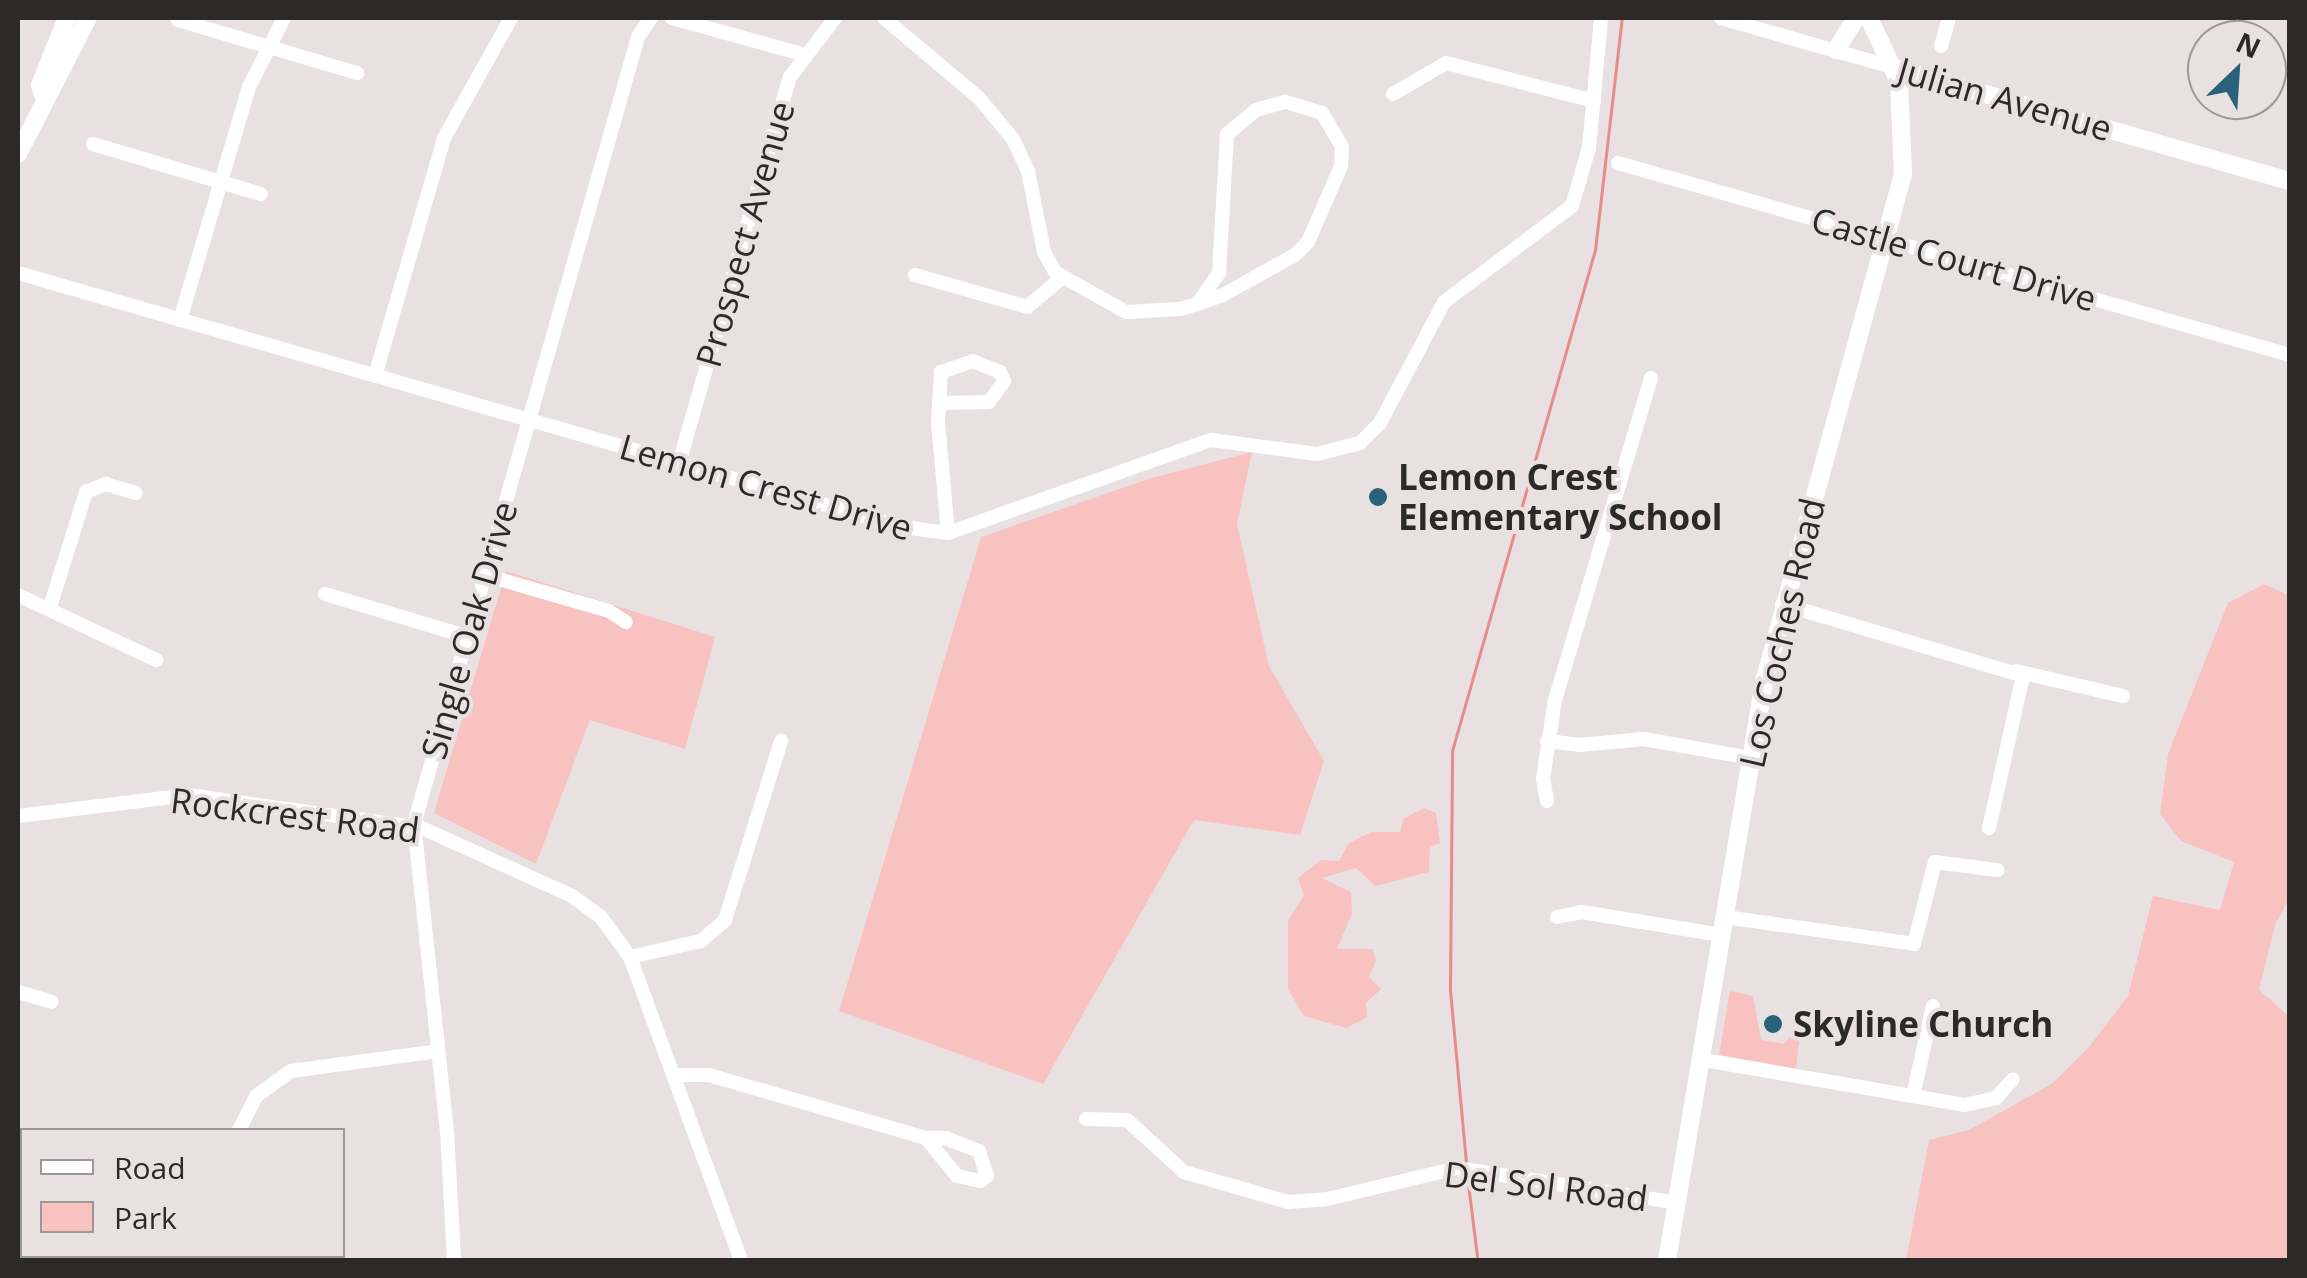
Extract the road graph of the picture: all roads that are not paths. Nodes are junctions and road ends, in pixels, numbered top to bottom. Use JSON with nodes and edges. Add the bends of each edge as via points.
{"nodes":[{"id":1,"x":67,"y":18,"type":"edge"},
{"id":2,"x":88,"y":18,"type":"edge"},
{"id":3,"x":284,"y":18,"type":"edge"},
{"id":4,"x":511,"y":18,"type":"edge"},
{"id":5,"x":651,"y":18,"type":"edge"},
{"id":6,"x":672,"y":18,"type":"edge"},
{"id":7,"x":835,"y":18,"type":"edge"},
{"id":8,"x":884,"y":18,"type":"edge"},
{"id":9,"x":1601,"y":18,"type":"edge"},
{"id":10,"x":1721,"y":18,"type":"edge"},
{"id":11,"x":1856,"y":18,"type":"edge"},
{"id":12,"x":1869,"y":18,"type":"edge"},
{"id":13,"x":1948,"y":18,"type":"edge"},
{"id":14,"x":178,"y":20,"type":"dead end"},
{"id":15,"x":1941,"y":46,"type":"dead end"},
{"id":16,"x":269,"y":47,"type":"junction"},
{"id":17,"x":1836,"y":50,"type":"junction"},
{"id":18,"x":802,"y":54,"type":"junction"},
{"id":19,"x":1895,"y":68,"type":"junction"},
{"id":20,"x":357,"y":73,"type":"dead end"},
{"id":21,"x":1393,"y":94,"type":"dead end"},
{"id":22,"x":43,"y":95,"type":"junction"},
{"id":23,"x":1594,"y":100,"type":"junction"},
{"id":24,"x":94,"y":144,"type":"dead end"},
{"id":25,"x":18,"y":154,"type":"edge"},
{"id":26,"x":1618,"y":163,"type":"dead end"},
{"id":27,"x":2290,"y":180,"type":"edge"},
{"id":28,"x":221,"y":184,"type":"junction"},
{"id":29,"x":261,"y":194,"type":"dead end"},
{"id":30,"x":1886,"y":239,"type":"junction"},
{"id":31,"x":18,"y":273,"type":"edge"},
{"id":32,"x":915,"y":275,"type":"dead end"},
{"id":33,"x":1062,"y":277,"type":"junction"},
{"id":34,"x":1197,"y":304,"type":"junction"},
{"id":35,"x":180,"y":320,"type":"junction"},
{"id":36,"x":2290,"y":355,"type":"edge"},
{"id":37,"x":375,"y":376,"type":"junction"},
{"id":38,"x":1651,"y":378,"type":"dead end"},
{"id":39,"x":941,"y":403,"type":"junction"},
{"id":40,"x":528,"y":420,"type":"junction"},
{"id":41,"x":679,"y":463,"type":"junction"},
{"id":42,"x":136,"y":493,"type":"dead end"},
{"id":43,"x":948,"y":533,"type":"junction"},
{"id":44,"x":486,"y":574,"type":"junction"},
{"id":45,"x":325,"y":594,"type":"dead end"},
{"id":46,"x":18,"y":595,"type":"edge"},
{"id":47,"x":1782,"y":604,"type":"junction"},
{"id":48,"x":50,"y":607,"type":"junction"},
{"id":49,"x":626,"y":622,"type":"dead end"},
{"id":50,"x":468,"y":637,"type":"junction"},
{"id":51,"x":156,"y":660,"type":"dead end"},
{"id":52,"x":2015,"y":671,"type":"junction"},
{"id":53,"x":2123,"y":696,"type":"dead end"},
{"id":54,"x":1548,"y":740,"type":"junction"},
{"id":55,"x":781,"y":741,"type":"dead end"},
{"id":56,"x":1751,"y":758,"type":"junction"},
{"id":57,"x":1546,"y":802,"type":"dead end"},
{"id":58,"x":18,"y":816,"type":"edge"},
{"id":59,"x":414,"y":828,"type":"junction"},
{"id":60,"x":1989,"y":828,"type":"dead end"},
{"id":61,"x":1997,"y":870,"type":"dead end"},
{"id":62,"x":1557,"y":917,"type":"dead end"},
{"id":63,"x":1723,"y":926,"type":"junction"},
{"id":64,"x":630,"y":957,"type":"junction"},
{"id":65,"x":18,"y":992,"type":"edge"},
{"id":66,"x":52,"y":1002,"type":"dead end"},
{"id":67,"x":1934,"y":1006,"type":"dead end"},
{"id":68,"x":438,"y":1051,"type":"junction"},
{"id":69,"x":1704,"y":1060,"type":"junction"},
{"id":70,"x":676,"y":1076,"type":"junction"},
{"id":71,"x":2013,"y":1079,"type":"dead end"},
{"id":72,"x":1912,"y":1096,"type":"junction"},
{"id":73,"x":1086,"y":1119,"type":"dead end"},
{"id":74,"x":241,"y":1128,"type":"edge"},
{"id":75,"x":926,"y":1138,"type":"dead end"},
{"id":76,"x":1677,"y":1203,"type":"junction"},
{"id":77,"x":454,"y":1260,"type":"edge"},
{"id":78,"x":741,"y":1260,"type":"edge"},
{"id":79,"x":1667,"y":1260,"type":"edge"}],
"edges":[{"from":1,"to":22,"type":"main road","via":[[40,85]]},
{"from":2,"to":22,"type":"main road","via":[[54,88]]},
{"from":3,"to":16,"type":"street"},
{"from":4,"to":37,"type":"street","via":[[444,138]]},
{"from":5,"to":40,"type":"street","name":"Single Oak Drive","via":[[638,36]]},
{"from":6,"to":18,"type":"street"},
{"from":7,"to":18,"type":"street","name":"Prospect Avenue"},
{"from":8,"to":33,"type":"street","via":[[979,98],[1012,140],[1028,172],[1044,252]]},
{"from":9,"to":23,"type":"street","name":"Lemon Crest Drive"},
{"from":10,"to":17,"type":"street","name":"Julian Avenue"},
{"from":11,"to":17,"type":"main road"},
{"from":12,"to":19,"type":"main road","name":"Los Coches Road"},
{"from":13,"to":15,"type":"street"},
{"from":14,"to":16,"type":"street"},
{"from":16,"to":20,"type":"street"},
{"from":16,"to":28,"type":"street","via":[[249,87]]},
{"from":17,"to":19,"type":"street","name":"Julian Avenue"},
{"from":18,"to":41,"type":"street","name":"Prospect Avenue"},
{"from":19,"to":27,"type":"main road","name":"Julian Avenue"},
{"from":19,"to":30,"type":"main road","name":"Los Coches Road","via":[[1906,150]]},
{"from":21,"to":23,"type":"street","via":[[1446,63]]},
{"from":22,"to":25,"type":"main road"},
{"from":23,"to":43,"type":"street","name":"Lemon Crest Drive","via":[[1586,167],[1572,206],[1444,302],[1380,423],[1360,444],[1317,454],[1211,440]]},
{"from":24,"to":28,"type":"street"},
{"from":26,"to":30,"type":"street","name":"Castle Court Drive"},
{"from":28,"to":29,"type":"street"},
{"from":28,"to":35,"type":"street"},
{"from":30,"to":36,"type":"street","name":"Castle Court Drive"},
{"from":30,"to":47,"type":"main road","name":"Los Coches Road"},
{"from":31,"to":35,"type":"street","name":"Lemon Crest Drive"},
{"from":32,"to":33,"type":"street","via":[[1027,307]]},
{"from":33,"to":34,"type":"street","via":[[1126,312]]},
{"from":34,"to":34,"type":"street","via":[[1295,255],[1308,242],[1341,166],[1342,147],[1322,113],[1285,102],[1256,110],[1227,134],[1219,273]]},
{"from":35,"to":37,"type":"street","name":"Lemon Crest Drive"},
{"from":37,"to":40,"type":"street","name":"Lemon Crest Drive"},
{"from":38,"to":54,"type":"street"},
{"from":39,"to":39,"type":"street","via":[[940,372],[958,362],[1000,372],[1004,381],[989,402]]},
{"from":39,"to":43,"type":"street"},
{"from":40,"to":41,"type":"street","name":"Lemon Crest Drive"},
{"from":40,"to":44,"type":"street","name":"Single Oak Drive"},
{"from":41,"to":43,"type":"street","name":"Lemon Crest Drive","via":[[918,531]]},
{"from":42,"to":48,"type":"street","via":[[96,484],[86,492]]},
{"from":44,"to":49,"type":"street"},
{"from":44,"to":50,"type":"street","name":"Single Oak Drive"},
{"from":45,"to":50,"type":"street"},
{"from":46,"to":48,"type":"street"},
{"from":47,"to":52,"type":"street"},
{"from":47,"to":56,"type":"main road","name":"Los Coches Road"},
{"from":48,"to":51,"type":"street"},
{"from":50,"to":59,"type":"street","name":"Single Oak Drive"},
{"from":52,"to":53,"type":"street"},
{"from":52,"to":60,"type":"street","via":[[2025,683]]},
{"from":54,"to":56,"type":"street","via":[[1592,745],[1644,739]]},
{"from":54,"to":57,"type":"street"},
{"from":55,"to":64,"type":"street","via":[[725,920],[701,941]]},
{"from":56,"to":63,"type":"main road","name":"Los Coches Road"},
{"from":58,"to":59,"type":"street","name":"Rockcrest Road","via":[[189,795]]},
{"from":59,"to":64,"type":"street","name":"Rockcrest Road","via":[[572,896],[600,916]]},
{"from":59,"to":68,"type":"street","name":"Single Oak Drive"},
{"from":61,"to":63,"type":"street","via":[[1935,862],[1914,944]]},
{"from":62,"to":63,"type":"street","via":[[1582,912]]},
{"from":63,"to":69,"type":"main road","name":"Los Coches Road"},
{"from":64,"to":70,"type":"street","name":"Rockcrest Road"},
{"from":65,"to":66,"type":"street"},
{"from":67,"to":72,"type":"street"},
{"from":68,"to":74,"type":"street","via":[[291,1071],[256,1096]]},
{"from":68,"to":77,"type":"street","name":"Single Oak Drive"},
{"from":69,"to":72,"type":"street"},
{"from":69,"to":76,"type":"main road","name":"Los Coches Road"},
{"from":70,"to":75,"type":"street","via":[[708,1074]]},
{"from":70,"to":78,"type":"street","name":"Rockcrest Road"},
{"from":71,"to":72,"type":"street","via":[[1982,1104]]},
{"from":73,"to":76,"type":"street","name":"Del Sol Road","via":[[1127,1120],[1184,1172],[1288,1202],[1457,1168]]},
{"from":76,"to":79,"type":"main road","name":"Los Coches Road"}]}
